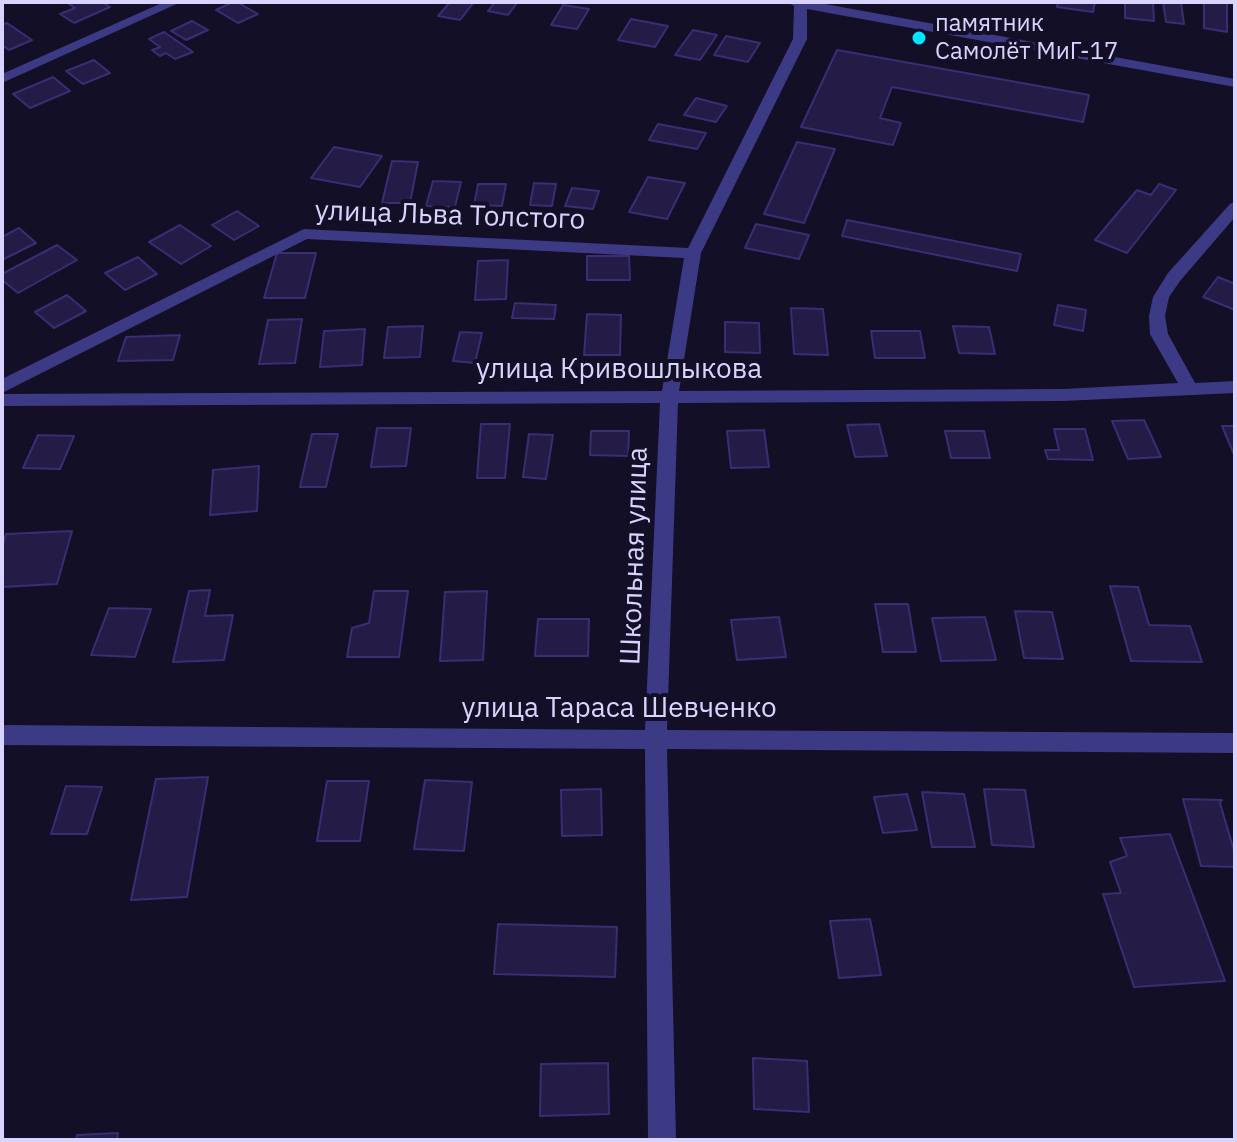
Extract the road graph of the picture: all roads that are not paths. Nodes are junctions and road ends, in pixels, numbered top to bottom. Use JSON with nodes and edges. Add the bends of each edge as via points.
{"nodes":[{"id":1,"x":175,"y":2,"type":"edge"},
{"id":2,"x":798,"y":2,"type":"edge"},
{"id":3,"x":2,"y":79,"type":"edge"},
{"id":4,"x":1235,"y":83,"type":"edge"},
{"id":5,"x":1235,"y":207,"type":"edge"},
{"id":6,"x":693,"y":253,"type":"junction"},
{"id":7,"x":2,"y":387,"type":"edge"},
{"id":8,"x":1189,"y":387,"type":"junction"},
{"id":9,"x":1235,"y":387,"type":"edge"},
{"id":10,"x":669,"y":399,"type":"junction"},
{"id":11,"x":2,"y":400,"type":"edge"},
{"id":12,"x":2,"y":735,"type":"edge"},
{"id":13,"x":656,"y":739,"type":"junction"},
{"id":14,"x":1235,"y":743,"type":"edge"},
{"id":15,"x":662,"y":1140,"type":"edge"}],
"edges":[{"from":1,"to":3,"type":"street"},
{"from":2,"to":4,"type":"street"},
{"from":2,"to":6,"type":"street","name":"Школьная улица","via":[[800,39]]},
{"from":5,"to":8,"type":"street","via":[[1161,297],[1159,334]]},
{"from":6,"to":7,"type":"street","name":"улица Льва Толстого","via":[[304,234]]},
{"from":6,"to":10,"type":"street","name":"Школьная улица"},
{"from":8,"to":9,"type":"street","name":"улица Кривошлыкова"},
{"from":8,"to":10,"type":"street","name":"улица Кривошлыкова","via":[[1063,395]]},
{"from":10,"to":11,"type":"street","name":"улица Кривошлыкова"},
{"from":10,"to":13,"type":"street","name":"Школьная улица"},
{"from":12,"to":13,"type":"street","name":"улица Тараса Шевченко"},
{"from":13,"to":14,"type":"street","name":"улица Тараса Шевченко"},
{"from":13,"to":15,"type":"street","name":"Школьная улица"}]}
